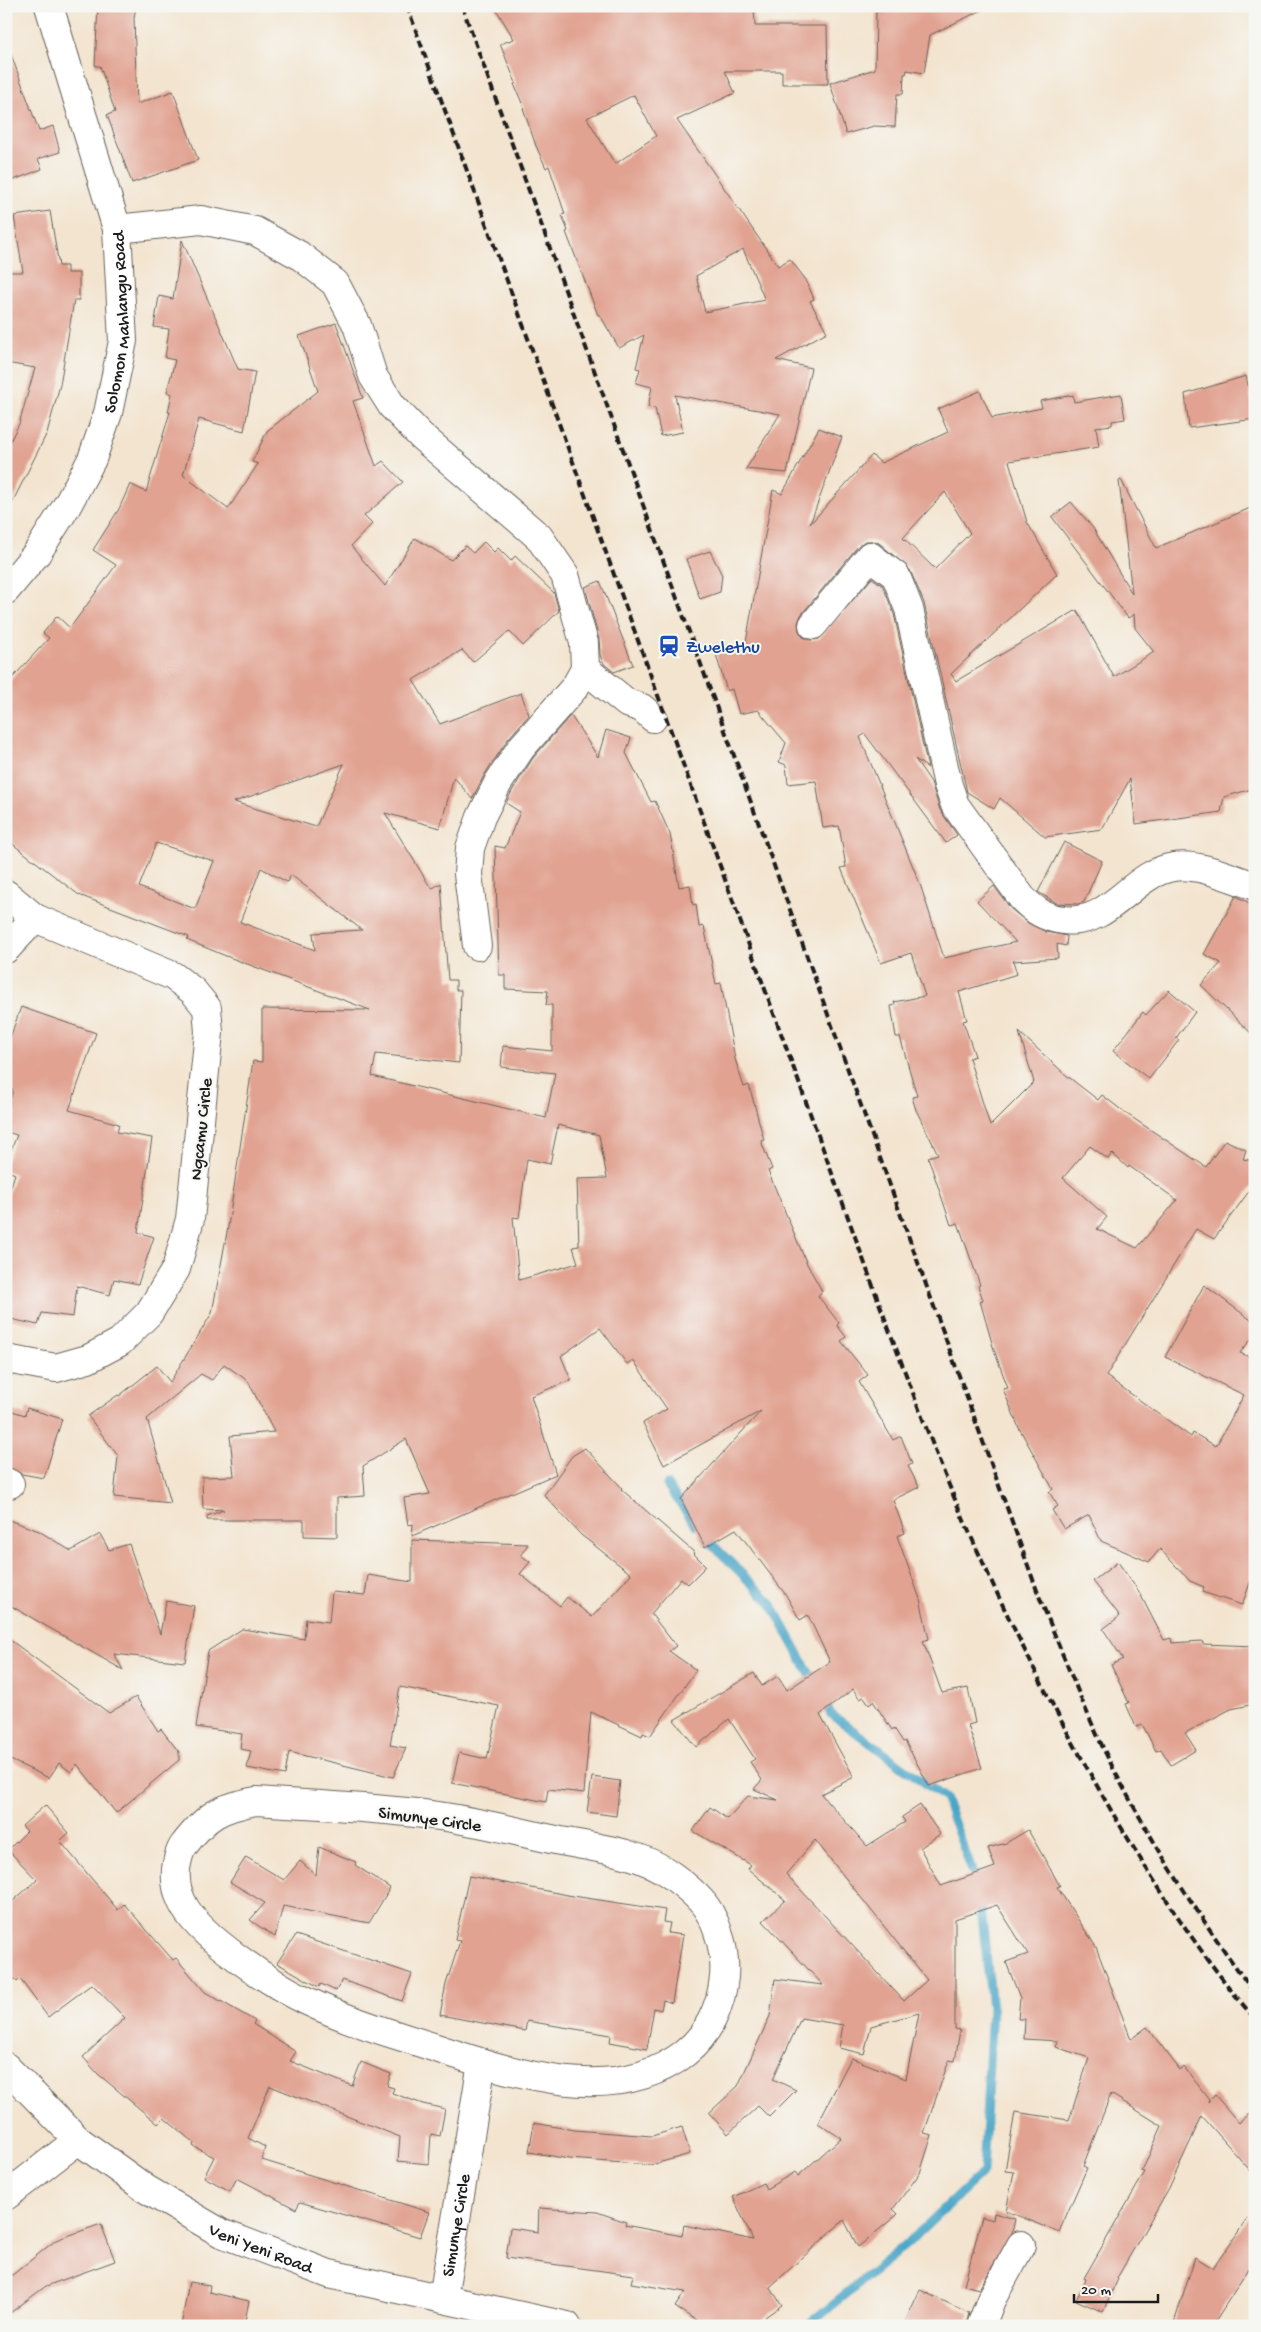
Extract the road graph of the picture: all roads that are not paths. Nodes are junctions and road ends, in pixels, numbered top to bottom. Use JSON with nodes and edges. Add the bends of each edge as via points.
{"nodes":[{"id":1,"x":49,"y":6,"type":"edge"},
{"id":2,"x":117,"y":229,"type":"junction"},
{"id":3,"x":6,"y":590,"type":"edge"},
{"id":4,"x":813,"y":625,"type":"dead end"},
{"id":5,"x":585,"y":669,"type":"junction"},
{"id":6,"x":653,"y":718,"type":"dead end"},
{"id":7,"x":1255,"y":886,"type":"edge"},
{"id":8,"x":6,"y":894,"type":"edge"},
{"id":9,"x":35,"y":918,"type":"junction"},
{"id":10,"x":478,"y":946,"type":"dead end"},
{"id":11,"x":6,"y":949,"type":"edge"},
{"id":12,"x":6,"y":1359,"type":"edge"},
{"id":13,"x":482,"y":2063,"type":"junction"},
{"id":14,"x":6,"y":2067,"type":"edge"},
{"id":15,"x":78,"y":2140,"type":"junction"},
{"id":16,"x":6,"y":2196,"type":"edge"},
{"id":17,"x":1021,"y":2245,"type":"dead end"},
{"id":18,"x":443,"y":2298,"type":"junction"},
{"id":19,"x":567,"y":2326,"type":"edge"},
{"id":20,"x":981,"y":2326,"type":"edge"}],
"edges":[{"from":1,"to":2,"type":"street","name":"Solomon Mahlangu Road"},
{"from":2,"to":3,"type":"street","name":"Solomon Mahlangu Road","via":[[123,341],[108,413],[92,459],[68,504],[37,553]]},
{"from":2,"to":5,"type":"street","via":[[201,220],[255,231],[299,255],[335,283],[357,325],[374,376],[392,406],[421,436],[539,537],[565,575],[584,643]]},
{"from":4,"to":7,"type":"street","via":[[870,556],[896,576],[909,609],[955,805],[1035,912],[1053,919],[1077,922],[1113,905],[1140,881],[1174,866],[1188,866]]},
{"from":5,"to":6,"type":"street","via":[[627,703],[642,708]]},
{"from":5,"to":10,"type":"street","via":[[575,687],[521,748],[481,817],[470,848],[468,874]]},
{"from":8,"to":9,"type":"street","name":"Ngcamu Circle"},
{"from":9,"to":11,"type":"street"},
{"from":9,"to":12,"type":"street","name":"Ngcamu Circle","via":[[173,976],[193,991],[207,1008],[209,1032],[190,1220],[176,1269],[158,1298],[120,1342],[88,1359],[56,1368]]},
{"from":13,"to":13,"type":"street","name":"Simunye Circle","via":[[544,2078],[595,2083],[636,2077],[667,2067],[699,2042],[716,2012],[724,1976],[722,1943],[706,1906],[670,1874],[629,1854],[431,1815],[256,1801],[226,1807],[202,1823],[180,1849],[174,1876],[183,1904],[227,1950],[266,1980],[361,2024]]},
{"from":13,"to":18,"type":"street","name":"Simunye Circle"},
{"from":14,"to":15,"type":"street","name":"Veni Yeni Road"},
{"from":15,"to":16,"type":"street"},
{"from":15,"to":18,"type":"street","name":"Veni Yeni Road","via":[[146,2189],[220,2233],[329,2274]]},
{"from":17,"to":20,"type":"street","via":[[991,2300]]},
{"from":18,"to":19,"type":"street","name":"Veni Yeni Road"}]}
